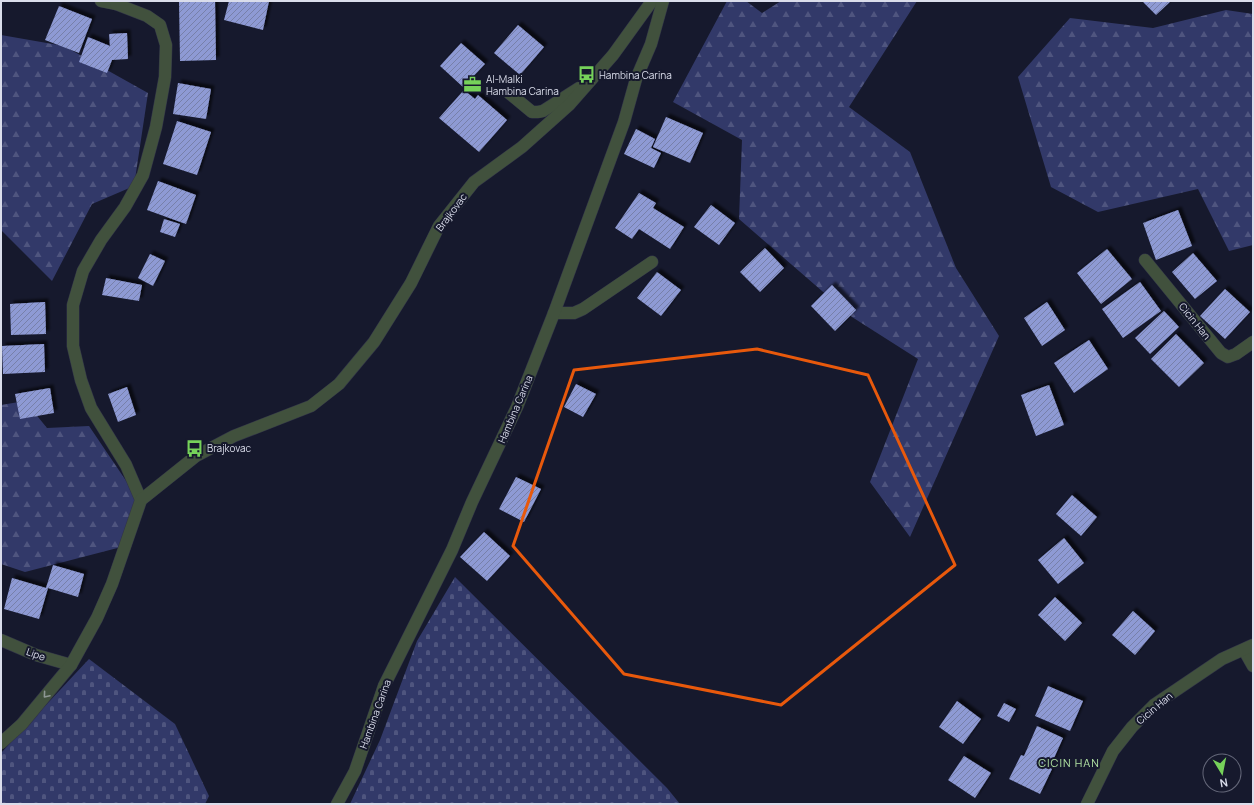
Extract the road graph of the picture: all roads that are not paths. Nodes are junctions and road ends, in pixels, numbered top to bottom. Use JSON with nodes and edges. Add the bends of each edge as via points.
{"nodes":[{"id":1,"x":101,"y":1,"type":"edge"},
{"id":2,"x":652,"y":1,"type":"edge"},
{"id":3,"x":663,"y":1,"type":"edge"},
{"id":4,"x":116,"y":2,"type":"edge"},
{"id":5,"x":591,"y":80,"type":"junction"},
{"id":6,"x":509,"y":93,"type":"dead end"},
{"id":7,"x":1145,"y":260,"type":"dead end"},
{"id":8,"x":652,"y":262,"type":"dead end"},
{"id":9,"x":554,"y":313,"type":"junction"},
{"id":10,"x":1253,"y":342,"type":"edge"},
{"id":11,"x":141,"y":500,"type":"junction"},
{"id":12,"x":1,"y":640,"type":"edge"},
{"id":13,"x":1249,"y":647,"type":"edge"},
{"id":14,"x":71,"y":665,"type":"junction"},
{"id":15,"x":1253,"y":666,"type":"edge"},
{"id":16,"x":1,"y":743,"type":"edge"},
{"id":17,"x":337,"y":804,"type":"edge"},
{"id":18,"x":1087,"y":804,"type":"edge"}],
"edges":[{"from":1,"to":4,"type":"street"},
{"from":2,"to":5,"type":"street","name":"Brajkovac","via":[[613,56]]},
{"from":3,"to":9,"type":"street","name":"Hambina Carina","via":[[624,122]]},
{"from":4,"to":11,"type":"street","via":[[160,25],[166,45],[165,77],[156,127],[143,175],[83,271],[73,305],[73,346],[91,408],[126,465]]},
{"from":5,"to":6,"type":"street","via":[[538,112],[532,112]]},
{"from":5,"to":11,"type":"street","name":"Brajkovac","via":[[569,105],[522,147],[474,182],[439,226],[411,283],[374,342],[339,384],[311,406],[234,436],[196,456]]},
{"from":7,"to":10,"type":"street","name":"Cicin Han","via":[[1221,353],[1228,357]]},
{"from":8,"to":9,"type":"street","via":[[583,310]]},
{"from":9,"to":17,"type":"street","name":"Hambina Carina","via":[[517,407],[452,550],[384,686],[355,771]]},
{"from":11,"to":14,"type":"street","via":[[112,584]]},
{"from":12,"to":14,"type":"street","name":"Lipe","via":[[36,655]]},
{"from":13,"to":15,"type":"street"},
{"from":13,"to":18,"type":"street","name":"Cicin Han","via":[[1222,659],[1154,705],[1113,751]]},
{"from":14,"to":16,"type":"street","one_way":true,"via":[[22,724]]}]}
